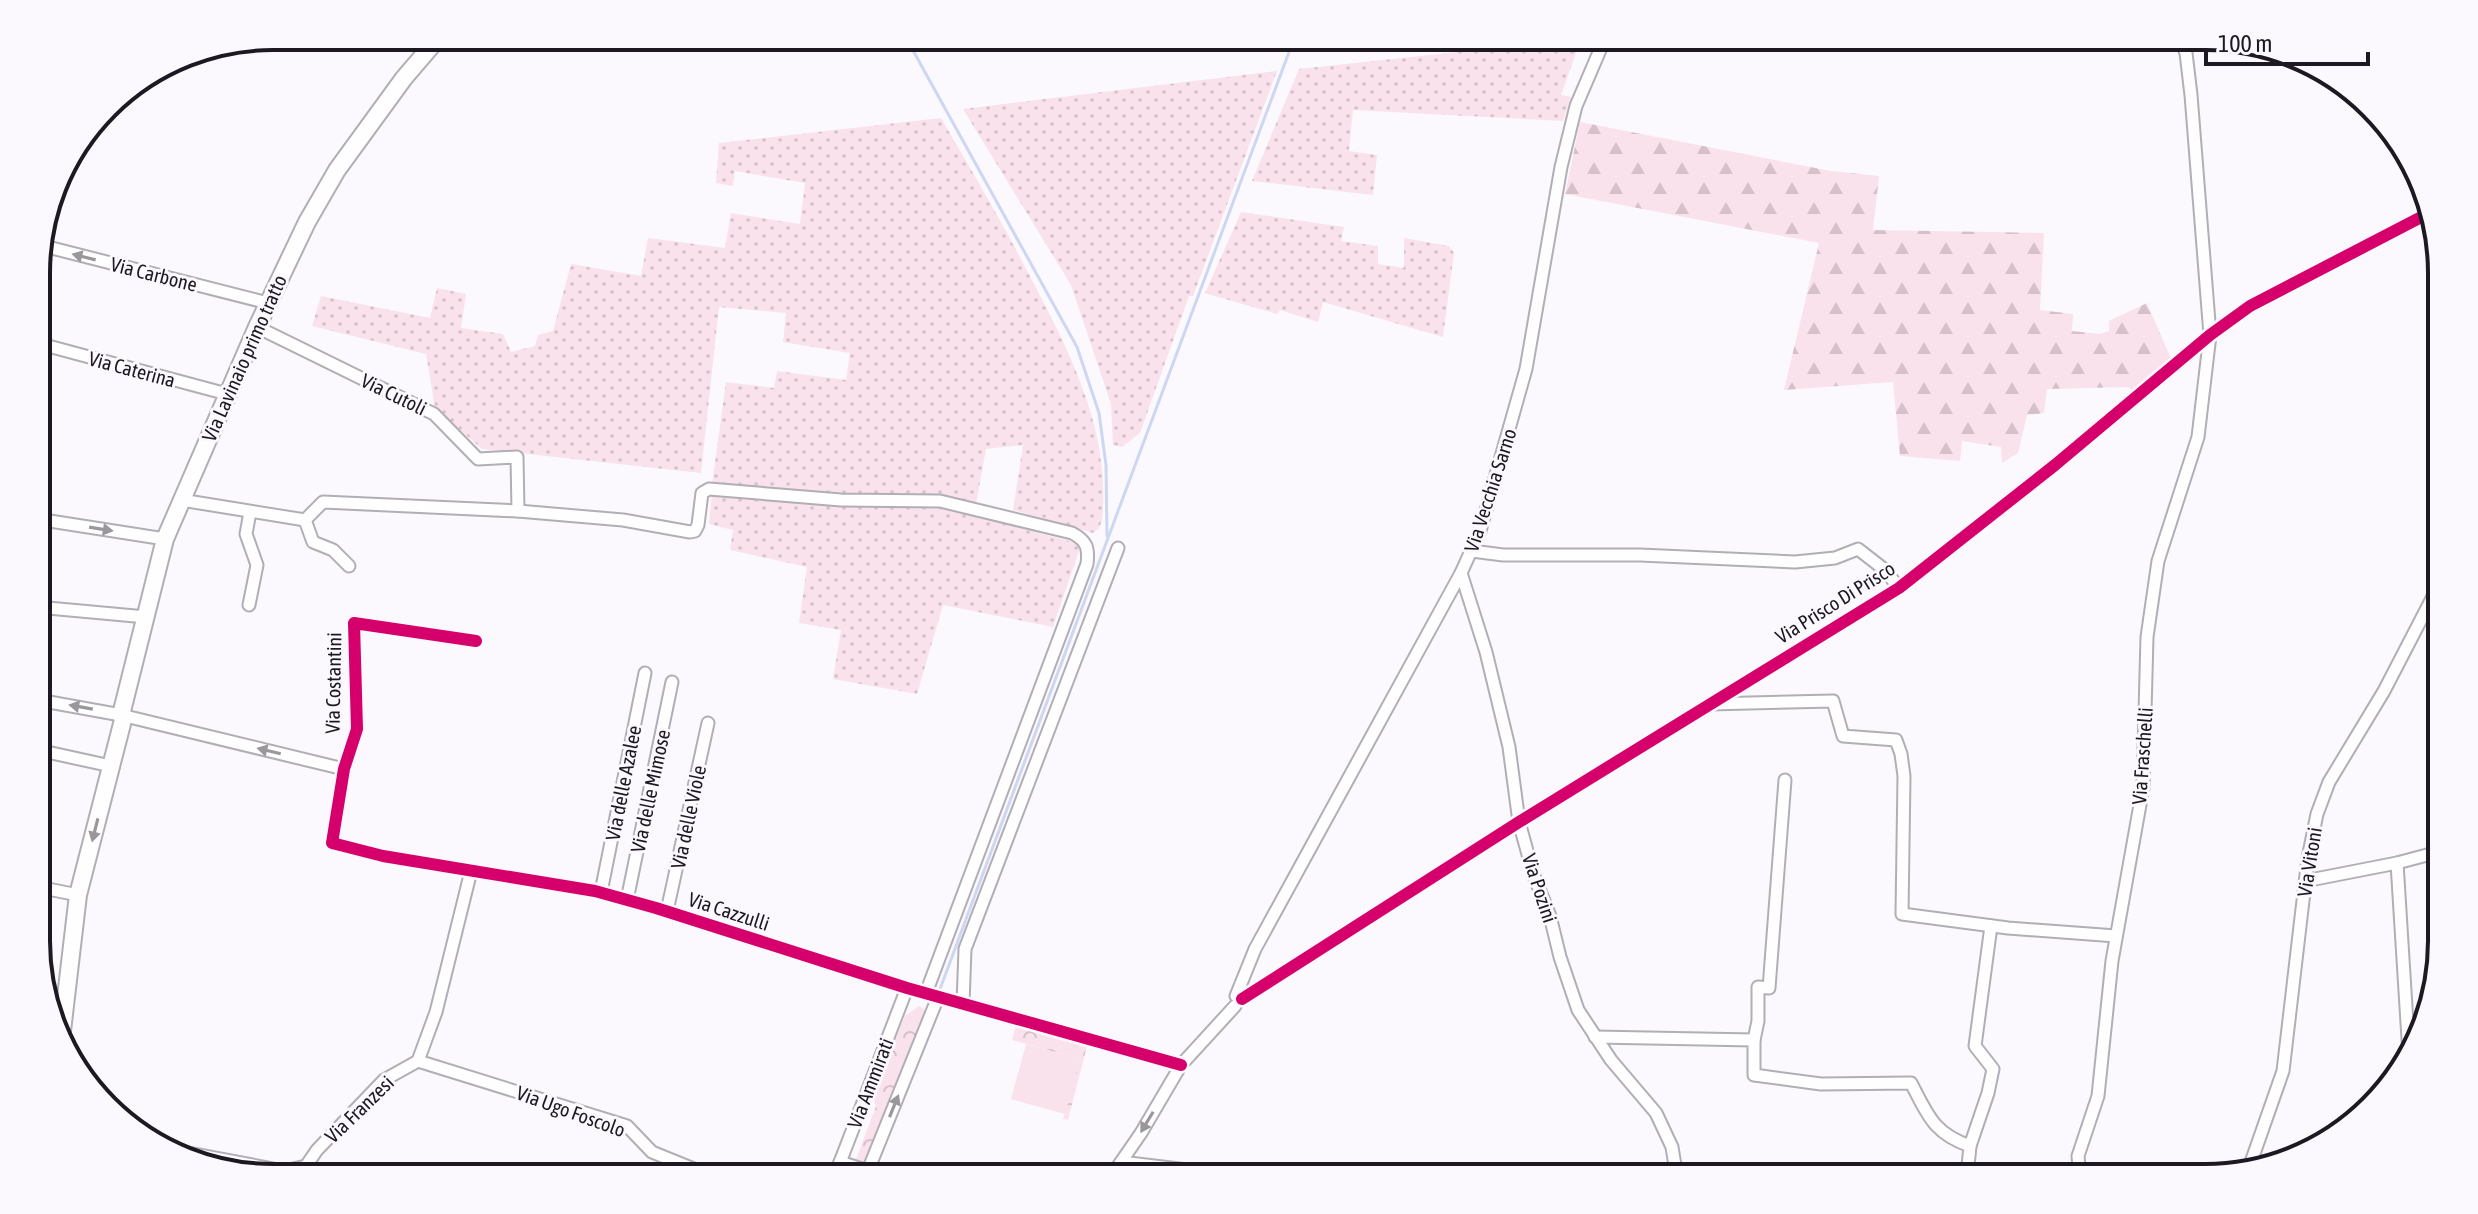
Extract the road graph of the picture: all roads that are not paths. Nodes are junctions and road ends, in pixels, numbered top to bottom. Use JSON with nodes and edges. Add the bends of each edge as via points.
{"nodes":[{"id":1,"x":428,"y":50,"type":"edge"},
{"id":2,"x":1599,"y":50,"type":"edge"},
{"id":3,"x":2185,"y":50,"type":"edge"},
{"id":4,"x":2420,"y":217,"type":"edge"},
{"id":5,"x":51,"y":248,"type":"edge"},
{"id":6,"x":268,"y":303,"type":"junction"},
{"id":7,"x":257,"y":327,"type":"junction"},
{"id":8,"x":2210,"y":335,"type":"junction"},
{"id":9,"x":50,"y":346,"type":"edge"},
{"id":10,"x":227,"y":394,"type":"junction"},
{"id":11,"x":181,"y":500,"type":"junction"},
{"id":12,"x":518,"y":511,"type":"junction"},
{"id":13,"x":250,"y":512,"type":"junction"},
{"id":14,"x":305,"y":520,"type":"junction"},
{"id":15,"x":50,"y":521,"type":"edge"},
{"id":16,"x":165,"y":539,"type":"junction"},
{"id":17,"x":1118,"y":548,"type":"dead end"},
{"id":18,"x":1472,"y":551,"type":"junction"},
{"id":19,"x":349,"y":566,"type":"dead end"},
{"id":20,"x":1461,"y":573,"type":"junction"},
{"id":21,"x":1899,"y":588,"type":"junction"},
{"id":22,"x":249,"y":605,"type":"dead end"},
{"id":23,"x":2428,"y":606,"type":"edge"},
{"id":24,"x":50,"y":608,"type":"edge"},
{"id":25,"x":146,"y":617,"type":"junction"},
{"id":26,"x":476,"y":641,"type":"dead end"},
{"id":27,"x":645,"y":673,"type":"dead end"},
{"id":28,"x":672,"y":682,"type":"dead end"},
{"id":29,"x":50,"y":702,"type":"edge"},
{"id":30,"x":1708,"y":704,"type":"junction"},
{"id":31,"x":122,"y":716,"type":"junction"},
{"id":32,"x":708,"y":723,"type":"dead end"},
{"id":33,"x":50,"y":753,"type":"edge"},
{"id":34,"x":111,"y":766,"type":"junction"},
{"id":35,"x":344,"y":769,"type":"junction"},
{"id":36,"x":1785,"y":780,"type":"dead end"},
{"id":37,"x":1519,"y":822,"type":"junction"},
{"id":38,"x":2428,"y":855,"type":"edge"},
{"id":39,"x":2397,"y":863,"type":"junction"},
{"id":40,"x":471,"y":871,"type":"junction"},
{"id":41,"x":2305,"y":881,"type":"junction"},
{"id":42,"x":50,"y":889,"type":"edge"},
{"id":43,"x":601,"y":892,"type":"junction"},
{"id":44,"x":78,"y":895,"type":"junction"},
{"id":45,"x":627,"y":900,"type":"junction"},
{"id":46,"x":667,"y":911,"type":"junction"},
{"id":47,"x":1991,"y":926,"type":"junction"},
{"id":48,"x":2116,"y":936,"type":"junction"},
{"id":49,"x":907,"y":988,"type":"junction"},
{"id":50,"x":932,"y":995,"type":"junction"},
{"id":51,"x":1238,"y":1000,"type":"junction"},
{"id":52,"x":963,"y":1004,"type":"junction"},
{"id":53,"x":64,"y":1016,"type":"edge"},
{"id":54,"x":2408,"y":1034,"type":"edge"},
{"id":55,"x":1595,"y":1037,"type":"junction"},
{"id":56,"x":1754,"y":1040,"type":"junction"},
{"id":57,"x":418,"y":1061,"type":"junction"},
{"id":58,"x":1181,"y":1065,"type":"junction"},
{"id":59,"x":1970,"y":1146,"type":"junction"},
{"id":60,"x":2252,"y":1159,"type":"edge"},
{"id":61,"x":840,"y":1162,"type":"joint"},
{"id":62,"x":1121,"y":1162,"type":"joint"},
{"id":63,"x":307,"y":1164,"type":"edge"},
{"id":64,"x":682,"y":1164,"type":"edge"},
{"id":65,"x":844,"y":1164,"type":"edge"},
{"id":66,"x":870,"y":1164,"type":"edge"},
{"id":67,"x":1138,"y":1164,"type":"edge"},
{"id":68,"x":1675,"y":1164,"type":"edge"},
{"id":69,"x":1968,"y":1164,"type":"edge"},
{"id":70,"x":2079,"y":1164,"type":"edge"}],
"edges":[{"from":1,"to":6,"type":"street","name":"Via Lavinaio primo tratto","via":[[337,170]]},
{"from":2,"to":18,"type":"street","name":"Via Vecchia Sarno","via":[[1572,121],[1526,369]]},
{"from":3,"to":8,"type":"street","name":"Via Fraschelli"},
{"from":4,"to":8,"type":"street","name":"Via Prisco Di Prisco","via":[[2250,306]]},
{"from":6,"to":5,"type":"street","name":"Via Carbone","one_way":true},
{"from":6,"to":7,"type":"street","name":"Via Lavinaio primo tratto"},
{"from":7,"to":10,"type":"street","name":"Via Lavinaio primo tratto"},
{"from":7,"to":12,"type":"street","name":"Via Cutoli","via":[[434,414],[478,459],[517,457]]},
{"from":8,"to":21,"type":"street","name":"Via Prisco Di Prisco"},
{"from":8,"to":48,"type":"street","name":"Via Fraschelli","via":[[2198,437],[2158,561],[2147,637],[2143,788]]},
{"from":9,"to":10,"type":"street","name":"Via Caterina"},
{"from":10,"to":11,"type":"street","name":"Via Lavinaio primo tratto"},
{"from":11,"to":13,"type":"street"},
{"from":11,"to":16,"type":"street","name":"Via Lavinaio primo tratto"},
{"from":12,"to":14,"type":"street","via":[[323,502]]},
{"from":12,"to":50,"type":"street","name":"Via Ammirati","via":[[690,532],[698,525],[702,493],[709,489],[841,500],[940,501],[1083,539],[1089,549],[1087,564]]},
{"from":13,"to":14,"type":"street"},
{"from":13,"to":22,"type":"street","via":[[246,534],[257,565]]},
{"from":14,"to":19,"type":"street","via":[[313,542],[333,550]]},
{"from":15,"to":16,"type":"street","one_way":true},
{"from":16,"to":25,"type":"street","name":"Via Lavinaio primo tratto"},
{"from":17,"to":52,"type":"street","via":[[965,949]]},
{"from":18,"to":20,"type":"street","name":"Via Vecchia Sarno"},
{"from":18,"to":21,"type":"street","via":[[1795,562],[1835,558],[1858,549]]},
{"from":20,"to":37,"type":"street","name":"Via Pozini","via":[[1509,747]]},
{"from":20,"to":51,"type":"street","name":"Via Vecchia Sarno","via":[[1255,949]]},
{"from":21,"to":30,"type":"street","name":"Via Prisco Di Prisco"},
{"from":23,"to":41,"type":"street","name":"Via Vitoni","via":[[2329,782],[2317,814]]},
{"from":24,"to":25,"type":"street"},
{"from":25,"to":31,"type":"street","name":"Via Lavinaio primo tratto"},
{"from":26,"to":35,"type":"street","name":"Via Costantini","via":[[354,623],[357,729]]},
{"from":27,"to":43,"type":"street","name":"Via delle Azalee"},
{"from":28,"to":45,"type":"street","name":"Via delle Mimose"},
{"from":31,"to":29,"type":"street","one_way":true},
{"from":30,"to":37,"type":"street","name":"Via Prisco Di Prisco"},
{"from":30,"to":47,"type":"street","via":[[1833,701],[1843,736],[1896,740],[1904,776],[1902,914]]},
{"from":31,"to":34,"type":"street","name":"Via Lavinaio primo tratto"},
{"from":35,"to":31,"type":"street","one_way":true},
{"from":32,"to":46,"type":"street","name":"Via delle Viole"},
{"from":33,"to":34,"type":"street"},
{"from":34,"to":44,"type":"street","name":"Via Lavinaio primo tratto","one_way":true},
{"from":35,"to":40,"type":"street","name":"Via Cazzulli","via":[[332,843]]},
{"from":36,"to":56,"type":"street","via":[[1769,988],[1758,987]]},
{"from":37,"to":51,"type":"street","name":"Via Prisco Di Prisco"},
{"from":37,"to":55,"type":"street","name":"Via Pozini","via":[[1578,1010]]},
{"from":38,"to":39,"type":"street"},
{"from":39,"to":41,"type":"street"},
{"from":39,"to":54,"type":"street"},
{"from":40,"to":43,"type":"street","name":"Via Cazzulli"},
{"from":40,"to":57,"type":"street","via":[[436,1012]]},
{"from":41,"to":60,"type":"street","name":"Via Vitoni","via":[[2283,1071]]},
{"from":42,"to":44,"type":"street"},
{"from":43,"to":45,"type":"street","name":"Via Cazzulli"},
{"from":44,"to":53,"type":"street","name":"Via Lavinaio primo tratto"},
{"from":45,"to":46,"type":"street","name":"Via Cazzulli"},
{"from":46,"to":49,"type":"street","name":"Via Cazzulli"},
{"from":47,"to":48,"type":"street"},
{"from":47,"to":59,"type":"street","via":[[1975,1046],[1993,1069]]},
{"from":48,"to":70,"type":"street","name":"Via Fraschelli","via":[[2098,1096]]},
{"from":49,"to":50,"type":"street","name":"Via Cazzulli"},
{"from":49,"to":61,"type":"street","name":"Via Ammirati"},
{"from":50,"to":52,"type":"street","name":"Via Cazzulli"},
{"from":66,"to":50,"type":"street","name":"Via Ammirati","one_way":true},
{"from":51,"to":58,"type":"street"},
{"from":52,"to":58,"type":"street","name":"Via Cazzulli"},
{"from":55,"to":56,"type":"street"},
{"from":55,"to":68,"type":"street","name":"Via Pozini","via":[[1656,1113]]},
{"from":56,"to":59,"type":"street","via":[[1754,1075],[1821,1084],[1911,1083],[1934,1126]]},
{"from":57,"to":63,"type":"street","name":"Via Franzesi","via":[[384,1080]]},
{"from":57,"to":64,"type":"street","name":"Via Ugo Foscolo","via":[[627,1126],[652,1152]]},
{"from":58,"to":62,"type":"street","one_way":true},
{"from":59,"to":69,"type":"street"},
{"from":61,"to":65,"type":"street"},
{"from":62,"to":67,"type":"street"}]}
